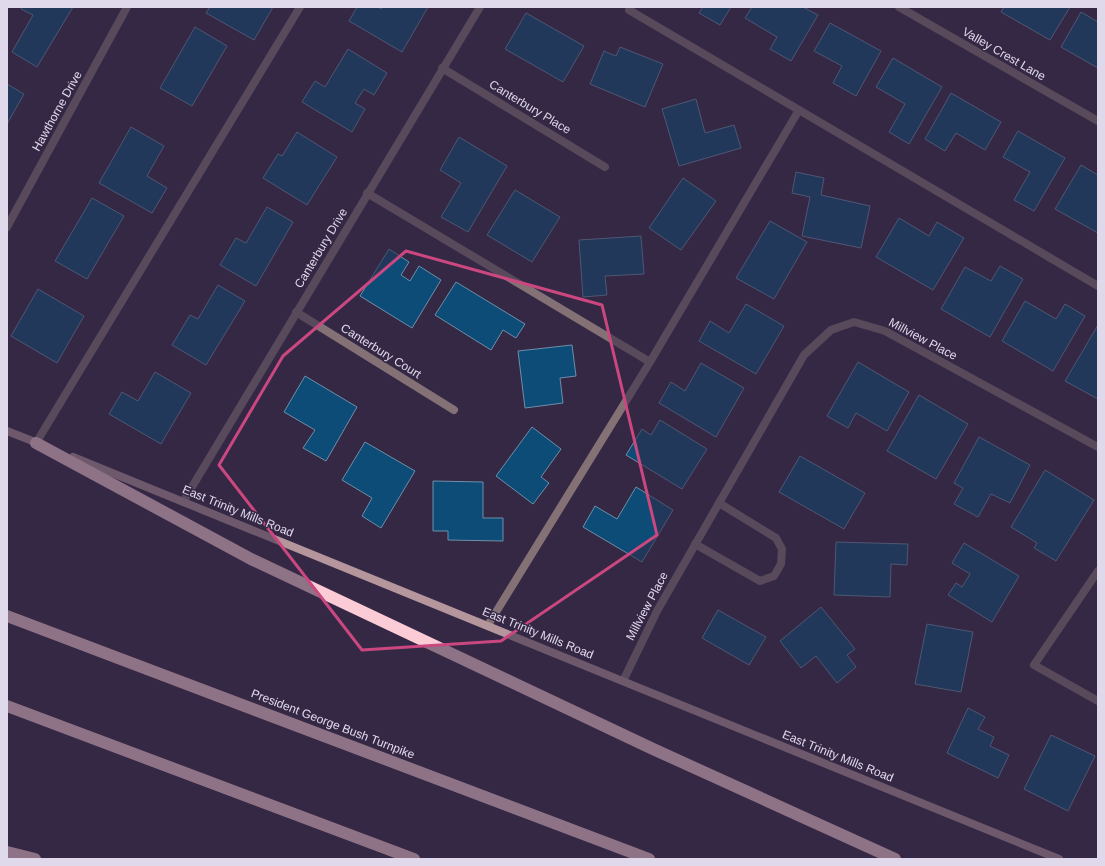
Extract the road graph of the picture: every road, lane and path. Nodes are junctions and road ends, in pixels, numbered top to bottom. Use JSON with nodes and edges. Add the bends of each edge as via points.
{"nodes":[{"id":1,"x":127,"y":7,"type":"edge"},
{"id":2,"x":300,"y":7,"type":"edge"},
{"id":3,"x":480,"y":7,"type":"edge"},
{"id":4,"x":631,"y":7,"type":"edge"},
{"id":5,"x":899,"y":7,"type":"edge"},
{"id":6,"x":442,"y":68,"type":"junction"},
{"id":7,"x":799,"y":110,"type":"junction"},
{"id":8,"x":1098,"y":122,"type":"edge"},
{"id":9,"x":605,"y":167,"type":"dead end"},
{"id":10,"x":367,"y":193,"type":"junction"},
{"id":11,"x":7,"y":227,"type":"edge"},
{"id":12,"x":1098,"y":286,"type":"edge"},
{"id":13,"x":296,"y":312,"type":"junction"},
{"id":14,"x":650,"y":362,"type":"junction"},
{"id":15,"x":454,"y":410,"type":"dead end"},
{"id":16,"x":7,"y":431,"type":"edge"},
{"id":17,"x":36,"y":443,"type":"junction"},
{"id":18,"x":1098,"y":447,"type":"edge"},
{"id":19,"x":183,"y":502,"type":"junction"},
{"id":20,"x":719,"y":503,"type":"junction"},
{"id":21,"x":695,"y":544,"type":"junction"},
{"id":22,"x":1098,"y":572,"type":"edge"},
{"id":23,"x":7,"y":616,"type":"edge"},
{"id":24,"x":488,"y":625,"type":"junction"},
{"id":25,"x":623,"y":680,"type":"junction"},
{"id":26,"x":1098,"y":701,"type":"edge"},
{"id":27,"x":7,"y":706,"type":"edge"},
{"id":28,"x":7,"y":853,"type":"edge"},
{"id":29,"x":24,"y":859,"type":"edge"},
{"id":30,"x":35,"y":859,"type":"edge"},
{"id":31,"x":414,"y":859,"type":"edge"},
{"id":32,"x":649,"y":859,"type":"edge"},
{"id":33,"x":895,"y":859,"type":"edge"},
{"id":34,"x":1059,"y":859,"type":"edge"}],
"edges":[{"from":1,"to":11,"type":"street","name":"Hawthorne Drive"},
{"from":2,"to":17,"type":"street"},
{"from":3,"to":6,"type":"street","name":"Canterbury Drive"},
{"from":4,"to":7,"type":"street","via":[[629,10]]},
{"from":5,"to":8,"type":"street","name":"Valley Crest Lane"},
{"from":6,"to":9,"type":"street","name":"Canterbury Place"},
{"from":6,"to":10,"type":"street","name":"Canterbury Drive"},
{"from":7,"to":12,"type":"street"},
{"from":7,"to":14,"type":"street"},
{"from":10,"to":13,"type":"street","name":"Canterbury Drive"},
{"from":10,"to":14,"type":"street"},
{"from":13,"to":15,"type":"street","name":"Canterbury Court"},
{"from":13,"to":19,"type":"street","name":"Canterbury Drive"},
{"from":14,"to":24,"type":"street"},
{"from":16,"to":17,"type":"main road","name":"East Trinity Mills Road"},
{"from":17,"to":19,"type":"main road","name":"East Trinity Mills Road"},
{"from":17,"to":33,"type":"highway","via":[[251,559],[653,750]]},
{"from":18,"to":20,"type":"street","name":"Millview Place","via":[[885,331],[854,322],[831,330],[804,355]]},
{"from":19,"to":24,"type":"main road","name":"East Trinity Mills Road"},
{"from":20,"to":21,"type":"street","name":"Millview Place"},
{"from":20,"to":21,"type":"street","via":[[776,538],[782,549],[781,564],[774,576],[760,581]]},
{"from":21,"to":25,"type":"street","name":"Millview Place","via":[[657,611]]},
{"from":22,"to":26,"type":"street","via":[[1034,665]]},
{"from":23,"to":32,"type":"highway","name":"President George Bush Turnpike"},
{"from":24,"to":25,"type":"main road","name":"East Trinity Mills Road"},
{"from":25,"to":34,"type":"main road","name":"East Trinity Mills Road"},
{"from":27,"to":31,"type":"highway"},
{"from":28,"to":29,"type":"main road"},
{"from":28,"to":30,"type":"highway"}]}
